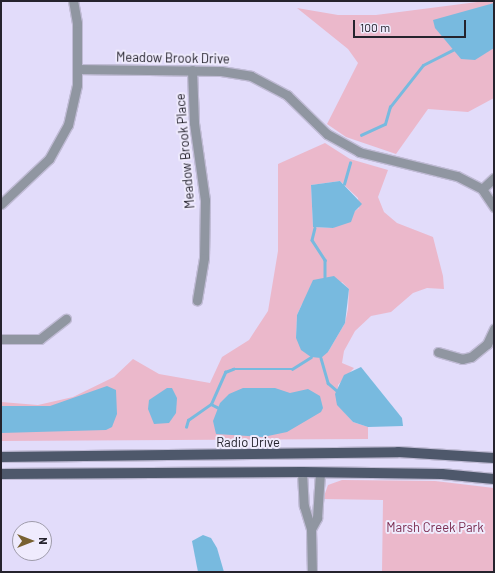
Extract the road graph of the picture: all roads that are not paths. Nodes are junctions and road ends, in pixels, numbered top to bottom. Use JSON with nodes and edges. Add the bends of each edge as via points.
{"nodes":[{"id":1,"x":73,"y":1,"type":"edge"},
{"id":2,"x":77,"y":69,"type":"junction"},
{"id":3,"x":192,"y":70,"type":"junction"},
{"id":4,"x":494,"y":178,"type":"edge"},
{"id":5,"x":482,"y":189,"type":"junction"},
{"id":6,"x":1,"y":204,"type":"edge"},
{"id":7,"x":494,"y":207,"type":"edge"},
{"id":8,"x":197,"y":300,"type":"dead end"},
{"id":9,"x":66,"y":320,"type":"dead end"},
{"id":10,"x":494,"y":329,"type":"edge"},
{"id":11,"x":1,"y":339,"type":"edge"},
{"id":12,"x":438,"y":352,"type":"dead end"},
{"id":13,"x":1,"y":457,"type":"edge"},
{"id":14,"x":494,"y":458,"type":"edge"},
{"id":15,"x":302,"y":472,"type":"junction"},
{"id":16,"x":320,"y":473,"type":"junction"},
{"id":17,"x":1,"y":474,"type":"edge"},
{"id":18,"x":494,"y":479,"type":"edge"},
{"id":19,"x":311,"y":529,"type":"junction"},
{"id":20,"x":312,"y":572,"type":"edge"}],
"edges":[{"from":1,"to":2,"type":"street"},
{"from":2,"to":3,"type":"street","name":"Meadow Brook Drive"},
{"from":2,"to":6,"type":"street","via":[[76,98],[62,138],[41,168]]},
{"from":3,"to":5,"type":"street","name":"Meadow Brook Drive","via":[[236,73],[264,81],[287,95],[327,134],[347,147],[457,176]]},
{"from":3,"to":8,"type":"street","name":"Meadow Brook Place","via":[[194,123],[205,200],[204,258]]},
{"from":4,"to":5,"type":"street"},
{"from":5,"to":7,"type":"street"},
{"from":9,"to":11,"type":"street","via":[[40,339]]},
{"from":10,"to":12,"type":"street","via":[[487,344],[471,357],[462,359]]},
{"from":13,"to":14,"type":"main road","name":"Radio Drive","via":[[398,452]]},
{"from":15,"to":16,"type":"main road"},
{"from":15,"to":17,"type":"main road"},
{"from":15,"to":19,"type":"street","via":[[304,506]]},
{"from":16,"to":18,"type":"main road","via":[[442,474]]},
{"from":16,"to":19,"type":"street","via":[[317,518]]},
{"from":19,"to":20,"type":"street"}]}
